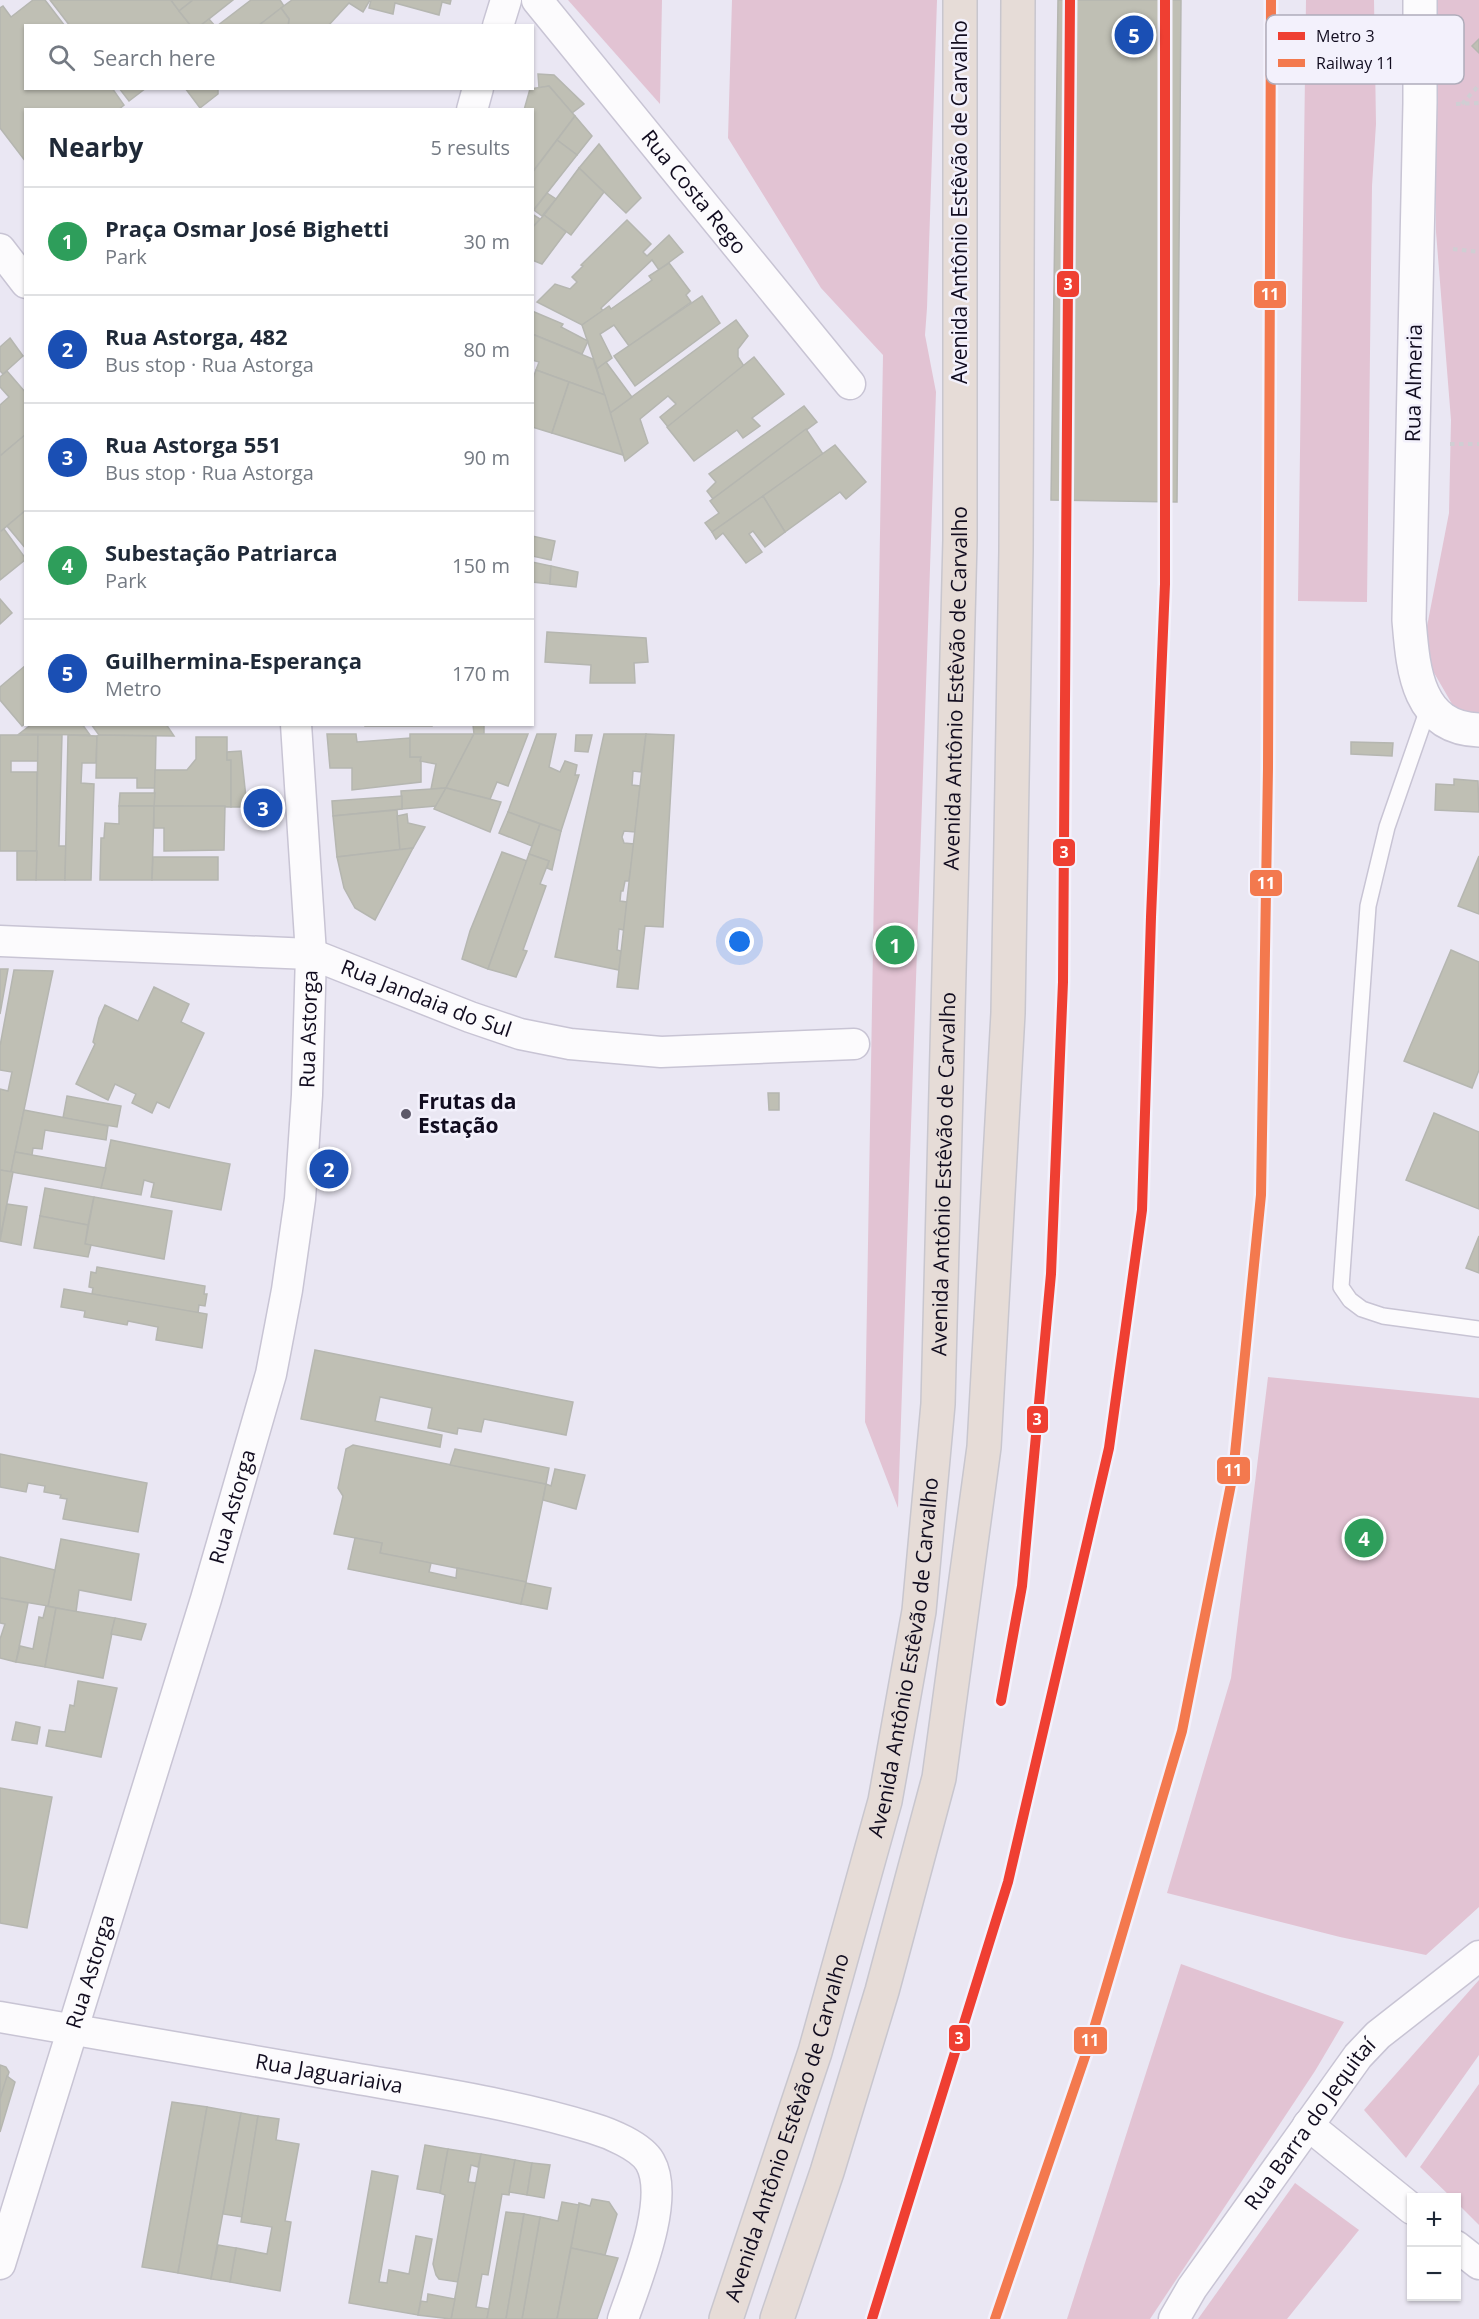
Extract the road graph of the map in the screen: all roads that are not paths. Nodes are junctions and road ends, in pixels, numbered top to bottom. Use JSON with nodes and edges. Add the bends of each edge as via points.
{"nodes":[{"id":1,"x":506,"y":0,"type":"edge"},
{"id":2,"x":537,"y":0,"type":"edge"},
{"id":3,"x":960,"y":0,"type":"edge"},
{"id":4,"x":1018,"y":0,"type":"edge"},
{"id":5,"x":499,"y":24,"type":"edge"},
{"id":6,"x":1420,"y":84,"type":"edge"},
{"id":7,"x":477,"y":90,"type":"edge"},
{"id":8,"x":473,"y":108,"type":"edge"},
{"id":9,"x":0,"y":249,"type":"edge"},
{"id":10,"x":24,"y":280,"type":"edge"},
{"id":11,"x":850,"y":384,"type":"dead end"},
{"id":12,"x":1429,"y":706,"type":"junction"},
{"id":13,"x":296,"y":726,"type":"edge"},
{"id":14,"x":1479,"y":730,"type":"edge"},
{"id":15,"x":0,"y":941,"type":"edge"},
{"id":16,"x":310,"y":954,"type":"junction"},
{"id":17,"x":854,"y":1044,"type":"dead end"},
{"id":18,"x":1479,"y":1329,"type":"edge"},
{"id":19,"x":1479,"y":1956,"type":"edge"},
{"id":20,"x":0,"y":2017,"type":"edge"},
{"id":21,"x":72,"y":2029,"type":"junction"},
{"id":22,"x":1308,"y":2125,"type":"junction"},
{"id":23,"x":1407,"y":2205,"type":"edge"},
{"id":24,"x":1457,"y":2247,"type":"edge"},
{"id":25,"x":0,"y":2264,"type":"edge"},
{"id":26,"x":1479,"y":2264,"type":"edge"},
{"id":27,"x":623,"y":2319,"type":"edge"},
{"id":28,"x":726,"y":2319,"type":"edge"},
{"id":29,"x":777,"y":2319,"type":"edge"},
{"id":30,"x":1174,"y":2319,"type":"edge"}],
"edges":[{"from":1,"to":5,"type":"street"},
{"from":2,"to":11,"type":"street","name":"Rua Costa Rego"},
{"from":3,"to":28,"type":"highway","name":"Avenida Antônio Estêvão de Carvalho","via":[[960,540],[942,1264],[938,1404],[919,1611],[885,1801],[815,2052]]},
{"from":4,"to":29,"type":"highway","via":[[1016,550],[1008,1013],[984,1447],[939,1778],[875,2014]]},
{"from":6,"to":12,"type":"street","name":"Rua Almeria","via":[[1409,620],[1416,682]]},
{"from":7,"to":8,"type":"street"},
{"from":9,"to":10,"type":"street"},
{"from":12,"to":14,"type":"street","name":"Rua Almeria","via":[[1447,722]]},
{"from":12,"to":18,"type":"lane","via":[[1388,826],[1368,906],[1341,1287],[1362,1309],[1383,1316]]},
{"from":13,"to":16,"type":"street","name":"Rua Astorga"},
{"from":15,"to":16,"type":"street","name":"Rua Jandaia do Sul"},
{"from":16,"to":17,"type":"street","name":"Rua Jandaia do Sul","via":[[470,1017],[520,1034],[570,1044],[661,1052]]},
{"from":16,"to":21,"type":"street","name":"Rua Astorga","via":[[308,1095],[300,1199],[271,1374],[206,1599]]},
{"from":19,"to":22,"type":"street","name":"Rua Barra do Jequitaí","via":[[1378,2035]]},
{"from":20,"to":21,"type":"street","name":"Rua Jaguariaiva"},
{"from":21,"to":25,"type":"street","name":"Rua Astorga"},
{"from":21,"to":27,"type":"street","name":"Rua Jaguariaiva","via":[[508,2106],[620,2138],[650,2161],[656,2181],[655,2212],[647,2247]]},
{"from":22,"to":23,"type":"street"},
{"from":22,"to":30,"type":"street","name":"Rua Barra do Jequitaí"},
{"from":24,"to":26,"type":"street"}]}
